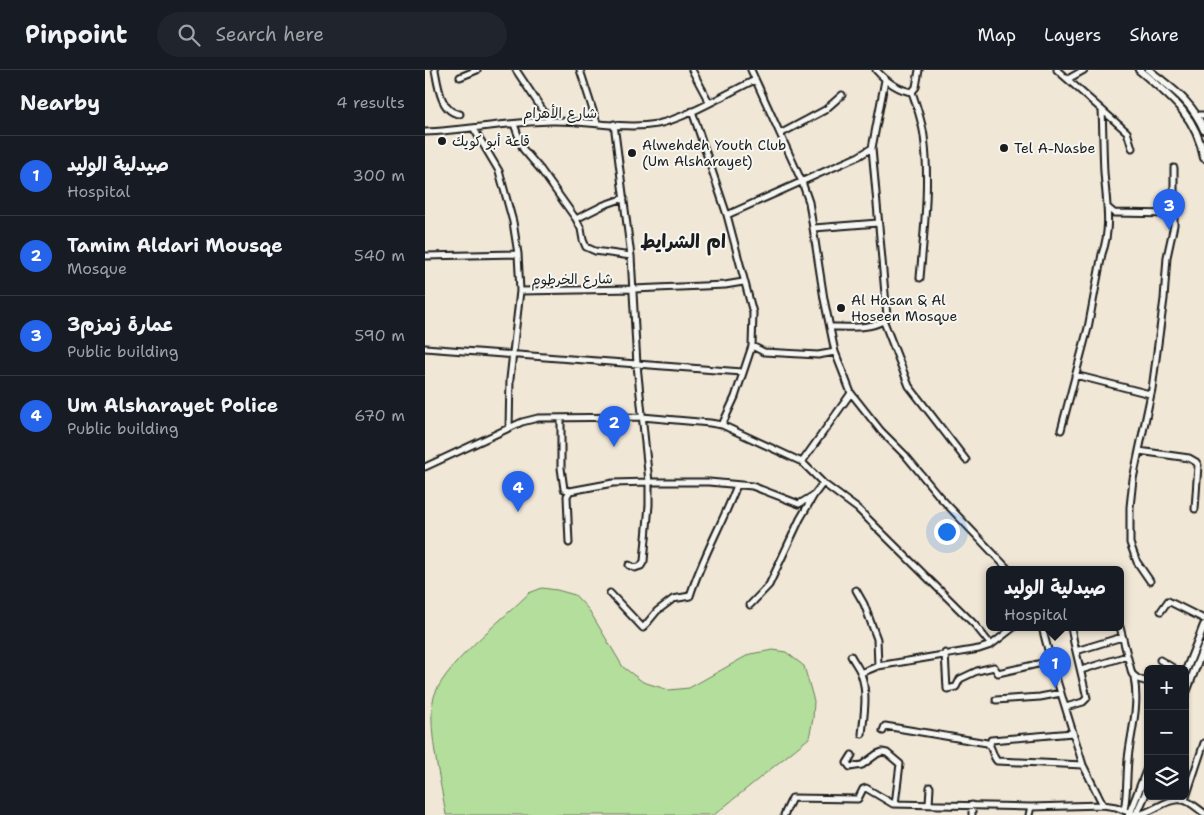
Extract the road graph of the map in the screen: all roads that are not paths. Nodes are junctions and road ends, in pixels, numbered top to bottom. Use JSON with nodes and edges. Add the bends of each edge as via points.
{"nodes":[{"id":1,"x":435,"y":70,"type":"edge"},
{"id":2,"x":477,"y":70,"type":"edge"},
{"id":3,"x":516,"y":70,"type":"edge"},
{"id":4,"x":580,"y":70,"type":"edge"},
{"id":5,"x":692,"y":70,"type":"edge"},
{"id":6,"x":751,"y":70,"type":"edge"},
{"id":7,"x":876,"y":70,"type":"edge"},
{"id":8,"x":919,"y":70,"type":"edge"},
{"id":9,"x":1057,"y":70,"type":"edge"},
{"id":10,"x":1084,"y":70,"type":"edge"},
{"id":11,"x":1139,"y":70,"type":"edge"},
{"id":12,"x":1149,"y":70,"type":"edge"},
{"id":13,"x":460,"y":77,"type":"dead end"},
{"id":14,"x":1068,"y":79,"type":"junction"},
{"id":15,"x":755,"y":80,"type":"junction"},
{"id":16,"x":885,"y":80,"type":"junction"},
{"id":17,"x":912,"y":92,"type":"junction"},
{"id":18,"x":842,"y":95,"type":"dead end"},
{"id":19,"x":709,"y":102,"type":"junction"},
{"id":20,"x":1102,"y":110,"type":"junction"},
{"id":21,"x":693,"y":111,"type":"junction"},
{"id":22,"x":460,"y":114,"type":"dead end"},
{"id":23,"x":1201,"y":115,"type":"edge"},
{"id":24,"x":550,"y":121,"type":"junction"},
{"id":25,"x":597,"y":123,"type":"junction"},
{"id":26,"x":514,"y":124,"type":"junction"},
{"id":27,"x":614,"y":124,"type":"junction"},
{"id":28,"x":474,"y":129,"type":"junction"},
{"id":29,"x":1204,"y":130,"type":"edge"},
{"id":30,"x":425,"y":132,"type":"edge"},
{"id":31,"x":780,"y":134,"type":"junction"},
{"id":32,"x":873,"y":148,"type":"junction"},
{"id":33,"x":1132,"y":148,"type":"dead end"},
{"id":34,"x":1204,"y":158,"type":"edge"},
{"id":35,"x":1174,"y":168,"type":"dead end"},
{"id":36,"x":802,"y":182,"type":"junction"},
{"id":37,"x":624,"y":198,"type":"junction"},
{"id":38,"x":1108,"y":207,"type":"junction"},
{"id":39,"x":1175,"y":214,"type":"junction"},
{"id":40,"x":727,"y":215,"type":"junction"},
{"id":41,"x":576,"y":218,"type":"junction"},
{"id":42,"x":878,"y":223,"type":"junction"},
{"id":43,"x":814,"y":228,"type":"junction"},
{"id":44,"x":518,"y":254,"type":"junction"},
{"id":45,"x":425,"y":256,"type":"edge"},
{"id":46,"x":631,"y":256,"type":"junction"},
{"id":47,"x":920,"y":278,"type":"dead end"},
{"id":48,"x":743,"y":282,"type":"junction"},
{"id":49,"x":634,"y":289,"type":"junction"},
{"id":50,"x":520,"y":291,"type":"junction"},
{"id":51,"x":884,"y":322,"type":"junction"},
{"id":52,"x":830,"y":327,"type":"junction"},
{"id":53,"x":752,"y":346,"type":"junction"},
{"id":54,"x":425,"y":348,"type":"edge"},
{"id":55,"x":835,"y":352,"type":"junction"},
{"id":56,"x":513,"y":355,"type":"junction"},
{"id":57,"x":637,"y":365,"type":"junction"},
{"id":58,"x":742,"y":372,"type":"junction"},
{"id":59,"x":1075,"y":376,"type":"junction"},
{"id":60,"x":851,"y":393,"type":"junction"},
{"id":61,"x":1150,"y":394,"type":"junction"},
{"id":62,"x":642,"y":417,"type":"junction"},
{"id":63,"x":561,"y":418,"type":"junction"},
{"id":64,"x":722,"y":425,"type":"junction"},
{"id":65,"x":509,"y":428,"type":"junction"},
{"id":66,"x":1061,"y":430,"type":"dead end"},
{"id":67,"x":1139,"y":451,"type":"junction"},
{"id":68,"x":966,"y":460,"type":"dead end"},
{"id":69,"x":802,"y":462,"type":"junction"},
{"id":70,"x":425,"y":466,"type":"edge"},
{"id":71,"x":649,"y":482,"type":"junction"},
{"id":72,"x":823,"y":483,"type":"junction"},
{"id":73,"x":737,"y":485,"type":"junction"},
{"id":74,"x":570,"y":491,"type":"junction"},
{"id":75,"x":814,"y":495,"type":"junction"},
{"id":76,"x":1195,"y":509,"type":"dead end"},
{"id":77,"x":569,"y":543,"type":"dead end"},
{"id":78,"x":629,"y":565,"type":"dead end"},
{"id":79,"x":1005,"y":566,"type":"edge"},
{"id":80,"x":1149,"y":581,"type":"dead end"},
{"id":81,"x":856,"y":590,"type":"dead end"},
{"id":82,"x":609,"y":593,"type":"dead end"},
{"id":83,"x":749,"y":605,"type":"dead end"},
{"id":84,"x":1161,"y":611,"type":"dead end"},
{"id":85,"x":1204,"y":620,"type":"edge"},
{"id":86,"x":1204,"y":625,"type":"edge"},
{"id":87,"x":1009,"y":631,"type":"edge"},
{"id":88,"x":1043,"y":631,"type":"edge"},
{"id":89,"x":1072,"y":631,"type":"edge"},
{"id":90,"x":1121,"y":631,"type":"edge"},
{"id":91,"x":1122,"y":637,"type":"junction"},
{"id":92,"x":991,"y":644,"type":"junction"},
{"id":93,"x":1204,"y":646,"type":"edge"},
{"id":94,"x":1076,"y":651,"type":"junction"},
{"id":95,"x":945,"y":653,"type":"junction"},
{"id":96,"x":851,"y":656,"type":"dead end"},
{"id":97,"x":1127,"y":656,"type":"junction"},
{"id":98,"x":1160,"y":660,"type":"dead end"},
{"id":99,"x":1051,"y":662,"type":"junction"},
{"id":100,"x":1168,"y":665,"type":"edge"},
{"id":101,"x":1188,"y":665,"type":"edge"},
{"id":102,"x":878,"y":666,"type":"junction"},
{"id":103,"x":1081,"y":670,"type":"junction"},
{"id":104,"x":861,"y":673,"type":"junction"},
{"id":105,"x":1189,"y":676,"type":"edge"},
{"id":106,"x":1134,"y":677,"type":"junction"},
{"id":107,"x":1144,"y":681,"type":"edge"},
{"id":108,"x":1061,"y":693,"type":"junction"},
{"id":109,"x":996,"y":700,"type":"dead end"},
{"id":110,"x":1066,"y":707,"type":"junction"},
{"id":111,"x":883,"y":731,"type":"dead end"},
{"id":112,"x":1073,"y":733,"type":"junction"},
{"id":113,"x":862,"y":734,"type":"dead end"},
{"id":114,"x":1204,"y":743,"type":"edge"},
{"id":115,"x":990,"y":745,"type":"junction"},
{"id":116,"x":852,"y":755,"type":"dead end"},
{"id":117,"x":1083,"y":765,"type":"junction"},
{"id":118,"x":1144,"y":779,"type":"edge"},
{"id":119,"x":930,"y":787,"type":"dead end"},
{"id":120,"x":1189,"y":788,"type":"edge"},
{"id":121,"x":1144,"y":794,"type":"edge"},
{"id":122,"x":1185,"y":800,"type":"joint"},
{"id":123,"x":895,"y":804,"type":"junction"},
{"id":124,"x":929,"y":805,"type":"junction"},
{"id":125,"x":972,"y":805,"type":"junction"},
{"id":126,"x":1103,"y":805,"type":"junction"},
{"id":127,"x":1031,"y":807,"type":"junction"},
{"id":128,"x":1204,"y":813,"type":"edge"},
{"id":129,"x":1132,"y":814,"type":"edge"},
{"id":130,"x":784,"y":815,"type":"edge"},
{"id":131,"x":972,"y":815,"type":"edge"},
{"id":132,"x":1029,"y":815,"type":"edge"}],
"edges":[{"from":1,"to":22,"type":"street","via":[[446,107],[453,114]]},
{"from":2,"to":13,"type":"street"},
{"from":3,"to":24,"type":"street"},
{"from":4,"to":25,"type":"street"},
{"from":5,"to":19,"type":"street"},
{"from":6,"to":15,"type":"street"},
{"from":7,"to":16,"type":"street"},
{"from":8,"to":17,"type":"street"},
{"from":9,"to":14,"type":"street"},
{"from":10,"to":14,"type":"street"},
{"from":11,"to":34,"type":"main road","via":[[1172,98],[1191,120]]},
{"from":12,"to":23,"type":"main road"},
{"from":14,"to":20,"type":"street"},
{"from":15,"to":19,"type":"street","name":"شارع الأهرام"},
{"from":15,"to":31,"type":"street"},
{"from":16,"to":17,"type":"street"},
{"from":16,"to":32,"type":"street"},
{"from":17,"to":47,"type":"street","via":[[924,136],[926,162]]},
{"from":18,"to":31,"type":"street","via":[[825,110]]},
{"from":19,"to":21,"type":"street","name":"شارع الأهرام"},
{"from":20,"to":33,"type":"street","via":[[1129,134]]},
{"from":20,"to":38,"type":"street"},
{"from":21,"to":27,"type":"street","name":"شارع الأهرام","via":[[657,124]]},
{"from":21,"to":40,"type":"street"},
{"from":23,"to":29,"type":"main road"},
{"from":24,"to":25,"type":"street","name":"شارع الأهرام"},
{"from":24,"to":26,"type":"street","name":"شارع الأهرام"},
{"from":25,"to":27,"type":"street","name":"شارع الأهرام"},
{"from":26,"to":28,"type":"street","name":"شارع الأهرام"},
{"from":26,"to":41,"type":"street","via":[[523,149]]},
{"from":27,"to":37,"type":"street"},
{"from":28,"to":30,"type":"street","name":"شارع الأهرام"},
{"from":28,"to":44,"type":"street","name":"شارع الخرطوم","via":[[499,171]]},
{"from":31,"to":36,"type":"street"},
{"from":32,"to":36,"type":"street"},
{"from":32,"to":42,"type":"street"},
{"from":35,"to":39,"type":"street"},
{"from":36,"to":40,"type":"street"},
{"from":36,"to":43,"type":"street"},
{"from":37,"to":41,"type":"street"},
{"from":37,"to":46,"type":"street"},
{"from":38,"to":39,"type":"street","via":[[1114,213]]},
{"from":38,"to":59,"type":"street","via":[[1106,243]]},
{"from":39,"to":61,"type":"street"},
{"from":40,"to":48,"type":"street"},
{"from":41,"to":46,"type":"street","via":[[586,247]]},
{"from":42,"to":43,"type":"street"},
{"from":42,"to":51,"type":"street","via":[[886,295],[887,316]]},
{"from":43,"to":52,"type":"street"},
{"from":44,"to":45,"type":"street"},
{"from":44,"to":50,"type":"street","name":"شارع الخرطوم"},
{"from":46,"to":49,"type":"street"},
{"from":48,"to":49,"type":"street","name":"شارع الخرطوم"},
{"from":48,"to":53,"type":"street","via":[[753,313]]},
{"from":49,"to":50,"type":"street","name":"شارع الخرطوم"},
{"from":49,"to":57,"type":"street"},
{"from":50,"to":56,"type":"street"},
{"from":51,"to":52,"type":"street"},
{"from":51,"to":68,"type":"street","via":[[909,386]]},
{"from":52,"to":55,"type":"street"},
{"from":53,"to":55,"type":"street","via":[[763,352],[818,355]]},
{"from":53,"to":58,"type":"street"},
{"from":54,"to":56,"type":"street"},
{"from":55,"to":60,"type":"street"},
{"from":56,"to":57,"type":"street"},
{"from":56,"to":65,"type":"street"},
{"from":57,"to":58,"type":"street"},
{"from":57,"to":62,"type":"street"},
{"from":58,"to":64,"type":"street"},
{"from":59,"to":61,"type":"street"},
{"from":59,"to":66,"type":"street"},
{"from":60,"to":69,"type":"street"},
{"from":60,"to":79,"type":"street","via":[[939,496]]},
{"from":61,"to":67,"type":"street"},
{"from":62,"to":63,"type":"street"},
{"from":62,"to":64,"type":"street"},
{"from":62,"to":71,"type":"street"},
{"from":63,"to":65,"type":"street","via":[[538,418]]},
{"from":63,"to":74,"type":"street","via":[[561,468],[564,489]]},
{"from":64,"to":69,"type":"street"},
{"from":65,"to":70,"type":"street"},
{"from":67,"to":76,"type":"street","via":[[1197,462]]},
{"from":67,"to":80,"type":"street","via":[[1129,531],[1137,562]]},
{"from":69,"to":72,"type":"street"},
{"from":71,"to":73,"type":"street"},
{"from":71,"to":74,"type":"street","via":[[613,482]]},
{"from":71,"to":78,"type":"street","via":[[644,561],[635,568]]},
{"from":72,"to":75,"type":"street"},
{"from":72,"to":92,"type":"street","via":[[858,509]]},
{"from":73,"to":75,"type":"street","via":[[752,486],[799,504]]},
{"from":73,"to":82,"type":"street","via":[[690,596],[673,599],[643,628]]},
{"from":74,"to":77,"type":"street","via":[[567,499]]},
{"from":75,"to":83,"type":"street","via":[[769,585]]},
{"from":81,"to":102,"type":"street","via":[[877,639]]},
{"from":84,"to":85,"type":"street","via":[[1168,601]]},
{"from":86,"to":101,"type":"main road"},
{"from":87,"to":92,"type":"street"},
{"from":88,"to":99,"type":"street"},
{"from":89,"to":94,"type":"street"},
{"from":90,"to":91,"type":"street"},
{"from":91,"to":94,"type":"street"},
{"from":91,"to":97,"type":"street"},
{"from":92,"to":95,"type":"street"},
{"from":93,"to":105,"type":"main road"},
{"from":94,"to":103,"type":"street"},
{"from":95,"to":99,"type":"street","via":[[947,689],[955,688],[960,678],[977,671],[994,667],[998,673]]},
{"from":95,"to":102,"type":"street"},
{"from":96,"to":104,"type":"street"},
{"from":97,"to":103,"type":"street"},
{"from":97,"to":106,"type":"street"},
{"from":98,"to":100,"type":"street"},
{"from":99,"to":108,"type":"street"},
{"from":102,"to":104,"type":"street"},
{"from":103,"to":110,"type":"street","via":[[1087,698]]},
{"from":104,"to":113,"type":"street","via":[[865,715]]},
{"from":106,"to":107,"type":"street"},
{"from":106,"to":129,"type":"street","via":[[1137,703],[1129,751],[1127,791]]},
{"from":108,"to":109,"type":"street"},
{"from":108,"to":110,"type":"street"},
{"from":110,"to":112,"type":"street"},
{"from":111,"to":115,"type":"street","via":[[885,726]]},
{"from":112,"to":115,"type":"street","via":[[991,740]]},
{"from":112,"to":117,"type":"street"},
{"from":114,"to":120,"type":"street"},
{"from":115,"to":117,"type":"street","via":[[997,761]]},
{"from":116,"to":123,"type":"street","via":[[847,763],[849,768],[862,766],[882,752],[900,764]]},
{"from":117,"to":126,"type":"street"},
{"from":118,"to":129,"type":"main road"},
{"from":119,"to":124,"type":"street"},
{"from":121,"to":129,"type":"main road"},
{"from":122,"to":128,"type":"street"},
{"from":122,"to":129,"type":"street","via":[[1173,801],[1144,814]]},
{"from":123,"to":124,"type":"street"},
{"from":123,"to":130,"type":"street","via":[[866,788],[858,799],[792,798]]},
{"from":124,"to":125,"type":"street"},
{"from":125,"to":127,"type":"street"},
{"from":125,"to":131,"type":"street"},
{"from":126,"to":127,"type":"street"},
{"from":126,"to":129,"type":"street"},
{"from":127,"to":132,"type":"street"}]}
